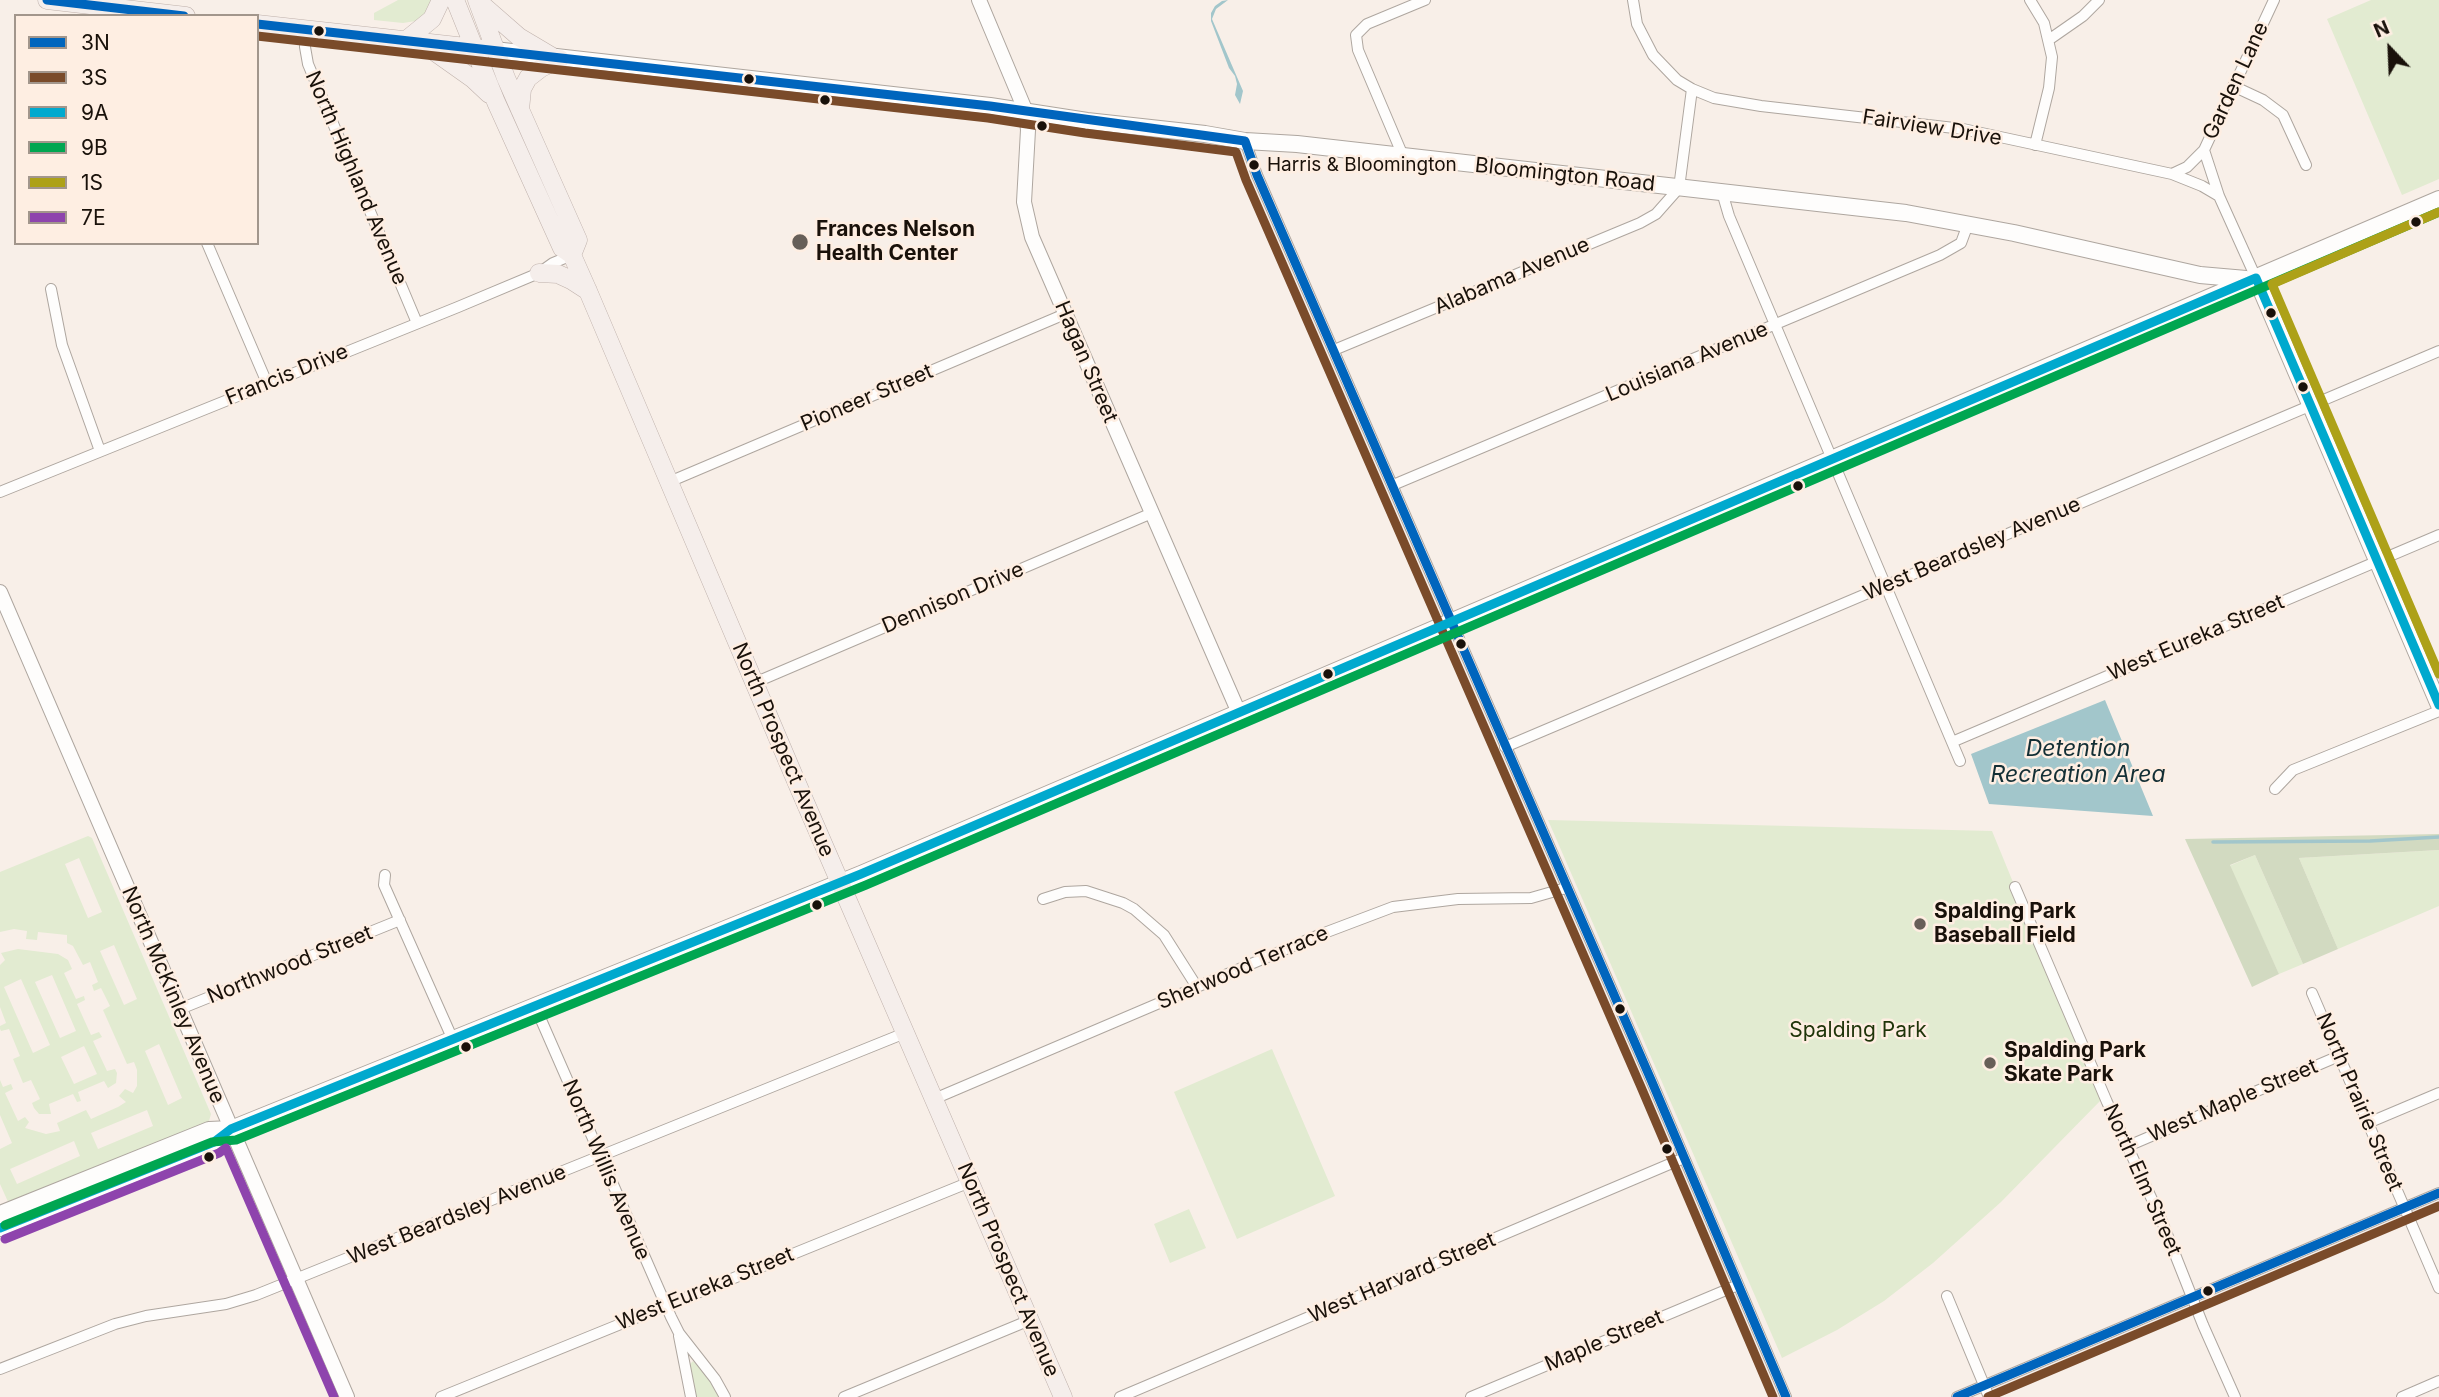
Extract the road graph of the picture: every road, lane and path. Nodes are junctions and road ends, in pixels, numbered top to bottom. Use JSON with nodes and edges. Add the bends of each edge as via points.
{"nodes":[{"id":1,"x":47,"y":0,"type":"edge"},
{"id":2,"x":441,"y":0,"type":"edge"},
{"id":3,"x":455,"y":0,"type":"edge"},
{"id":4,"x":477,"y":0,"type":"edge"},
{"id":5,"x":979,"y":0,"type":"edge"},
{"id":6,"x":1425,"y":0,"type":"edge"},
{"id":7,"x":1633,"y":0,"type":"edge"},
{"id":8,"x":2030,"y":0,"type":"edge"},
{"id":9,"x":2099,"y":0,"type":"edge"},
{"id":10,"x":2274,"y":0,"type":"edge"},
{"id":11,"x":106,"y":11,"type":"edge"},
{"id":12,"x":154,"y":14,"type":"edge"},
{"id":13,"x":259,"y":24,"type":"edge"},
{"id":14,"x":306,"y":30,"type":"junction"},
{"id":15,"x":2050,"y":39,"type":"junction"},
{"id":16,"x":414,"y":42,"type":"junction"},
{"id":17,"x":475,"y":49,"type":"junction"},
{"id":18,"x":494,"y":50,"type":"junction"},
{"id":19,"x":556,"y":58,"type":"junction"},
{"id":20,"x":2233,"y":86,"type":"junction"},
{"id":21,"x":1692,"y":89,"type":"junction"},
{"id":22,"x":496,"y":102,"type":"junction"},
{"id":23,"x":520,"y":110,"type":"junction"},
{"id":24,"x":1026,"y":112,"type":"junction"},
{"id":25,"x":1245,"y":141,"type":"junction"},
{"id":26,"x":2035,"y":145,"type":"junction"},
{"id":27,"x":2204,"y":150,"type":"junction"},
{"id":28,"x":1403,"y":156,"type":"junction"},
{"id":29,"x":2306,"y":165,"type":"dead end"},
{"id":30,"x":2172,"y":174,"type":"junction"},
{"id":31,"x":1679,"y":188,"type":"junction"},
{"id":32,"x":1722,"y":192,"type":"junction"},
{"id":33,"x":2219,"y":196,"type":"junction"},
{"id":34,"x":2439,"y":199,"type":"edge"},
{"id":35,"x":1968,"y":224,"type":"junction"},
{"id":36,"x":207,"y":245,"type":"edge"},
{"id":37,"x":572,"y":255,"type":"junction"},
{"id":38,"x":539,"y":273,"type":"junction"},
{"id":39,"x":2256,"y":278,"type":"junction"},
{"id":40,"x":51,"y":289,"type":"dead end"},
{"id":41,"x":588,"y":291,"type":"junction"},
{"id":42,"x":1065,"y":314,"type":"junction"},
{"id":43,"x":417,"y":323,"type":"junction"},
{"id":44,"x":1775,"y":324,"type":"junction"},
{"id":45,"x":1334,"y":350,"type":"junction"},
{"id":46,"x":2439,"y":351,"type":"edge"},
{"id":47,"x":267,"y":383,"type":"junction"},
{"id":48,"x":2310,"y":405,"type":"junction"},
{"id":49,"x":100,"y":451,"type":"junction"},
{"id":50,"x":1832,"y":460,"type":"junction"},
{"id":51,"x":669,"y":482,"type":"junction"},
{"id":52,"x":1392,"y":485,"type":"junction"},
{"id":53,"x":0,"y":492,"type":"edge"},
{"id":54,"x":1152,"y":513,"type":"junction"},
{"id":55,"x":2439,"y":535,"type":"edge"},
{"id":56,"x":2377,"y":561,"type":"junction"},
{"id":57,"x":1885,"y":586,"type":"junction"},
{"id":58,"x":0,"y":592,"type":"edge"},
{"id":59,"x":1451,"y":622,"type":"junction"},
{"id":60,"x":754,"y":683,"type":"junction"},
{"id":61,"x":2439,"y":705,"type":"edge"},
{"id":62,"x":2439,"y":711,"type":"edge"},
{"id":63,"x":1239,"y":713,"type":"junction"},
{"id":64,"x":1952,"y":742,"type":"junction"},
{"id":65,"x":1505,"y":747,"type":"junction"},
{"id":66,"x":1960,"y":761,"type":"dead end"},
{"id":67,"x":2275,"y":789,"type":"dead end"},
{"id":68,"x":385,"y":875,"type":"dead end"},
{"id":69,"x":840,"y":883,"type":"junction"},
{"id":70,"x":2015,"y":887,"type":"dead end"},
{"id":71,"x":1566,"y":888,"type":"junction"},
{"id":72,"x":1043,"y":899,"type":"dead end"},
{"id":73,"x":400,"y":920,"type":"junction"},
{"id":74,"x":1197,"y":987,"type":"junction"},
{"id":75,"x":2312,"y":993,"type":"dead end"},
{"id":76,"x":535,"y":1006,"type":"junction"},
{"id":77,"x":180,"y":1009,"type":"junction"},
{"id":78,"x":905,"y":1033,"type":"junction"},
{"id":79,"x":453,"y":1040,"type":"junction"},
{"id":80,"x":2339,"y":1056,"type":"junction"},
{"id":81,"x":2439,"y":1093,"type":"edge"},
{"id":82,"x":934,"y":1099,"type":"junction"},
{"id":83,"x":2368,"y":1123,"type":"junction"},
{"id":84,"x":230,"y":1129,"type":"junction"},
{"id":85,"x":2128,"y":1146,"type":"junction"},
{"id":86,"x":600,"y":1157,"type":"junction"},
{"id":87,"x":1684,"y":1158,"type":"junction"},
{"id":88,"x":970,"y":1182,"type":"junction"},
{"id":89,"x":2439,"y":1193,"type":"edge"},
{"id":90,"x":2404,"y":1208,"type":"junction"},
{"id":91,"x":0,"y":1214,"type":"edge"},
{"id":92,"x":0,"y":1228,"type":"edge"},
{"id":93,"x":295,"y":1280,"type":"junction"},
{"id":94,"x":1738,"y":1284,"type":"junction"},
{"id":95,"x":2439,"y":1288,"type":"edge"},
{"id":96,"x":1947,"y":1296,"type":"dead end"},
{"id":97,"x":2193,"y":1297,"type":"junction"},
{"id":98,"x":665,"y":1306,"type":"junction"},
{"id":99,"x":1030,"y":1320,"type":"junction"},
{"id":100,"x":678,"y":1333,"type":"junction"},
{"id":101,"x":0,"y":1369,"type":"edge"},
{"id":102,"x":2439,"y":1381,"type":"edge"},
{"id":103,"x":1984,"y":1386,"type":"junction"},
{"id":104,"x":347,"y":1397,"type":"edge"},
{"id":105,"x":441,"y":1397,"type":"edge"},
{"id":106,"x":691,"y":1397,"type":"edge"},
{"id":107,"x":725,"y":1397,"type":"edge"},
{"id":108,"x":844,"y":1397,"type":"edge"},
{"id":109,"x":1063,"y":1397,"type":"edge"},
{"id":110,"x":1121,"y":1397,"type":"edge"},
{"id":111,"x":1471,"y":1397,"type":"edge"},
{"id":112,"x":1786,"y":1397,"type":"edge"},
{"id":113,"x":1957,"y":1397,"type":"edge"},
{"id":114,"x":1989,"y":1397,"type":"edge"},
{"id":115,"x":2235,"y":1397,"type":"edge"},
{"id":116,"x":2402,"y":1397,"type":"edge"}],
"edges":[{"from":1,"to":11,"type":"main road"},
{"from":2,"to":16,"type":"main road"},
{"from":3,"to":17,"type":"main road","name":"North Prospect Avenue"},
{"from":4,"to":18,"type":"main road","name":"North Prospect Avenue"},
{"from":4,"to":19,"type":"main road","via":[[528,44]]},
{"from":5,"to":24,"type":"street","name":"Hagan Street"},
{"from":6,"to":28,"type":"street","via":[[1367,24],[1356,35]]},
{"from":7,"to":21,"type":"street","name":"Fairview Drive","via":[[1637,24],[1653,55]]},
{"from":8,"to":15,"type":"street"},
{"from":9,"to":15,"type":"street"},
{"from":10,"to":20,"type":"street","name":"Garden Lane"},
{"from":11,"to":12,"type":"main road"},
{"from":13,"to":14,"type":"main road"},
{"from":14,"to":16,"type":"main road"},
{"from":14,"to":43,"type":"street","name":"North Highland Avenue","via":[[308,64]]},
{"from":15,"to":26,"type":"street","via":[[2052,69]]},
{"from":16,"to":17,"type":"main road"},
{"from":16,"to":22,"type":"main road","via":[[481,85]]},
{"from":17,"to":18,"type":"main road"},
{"from":17,"to":22,"type":"main road","name":"North Prospect Avenue"},
{"from":18,"to":19,"type":"main road","name":"Bloomington Road"},
{"from":18,"to":23,"type":"main road","name":"North Prospect Avenue"},
{"from":19,"to":23,"type":"main road","via":[[528,78]]},
{"from":19,"to":24,"type":"main road","name":"Bloomington Road"},
{"from":20,"to":27,"type":"street","name":"Garden Lane"},
{"from":20,"to":29,"type":"street","via":[[2283,115]]},
{"from":21,"to":26,"type":"street","name":"Fairview Drive","via":[[1728,102],[1963,129]]},
{"from":21,"to":31,"type":"street"},
{"from":22,"to":37,"type":"main road","name":"North Prospect Avenue","via":[[562,248]]},
{"from":23,"to":37,"type":"main road","name":"North Prospect Avenue","via":[[578,240]]},
{"from":24,"to":25,"type":"main road","name":"Bloomington Road"},
{"from":24,"to":42,"type":"street","name":"Hagan Street","via":[[1025,212]]},
{"from":25,"to":28,"type":"main road","name":"Bloomington Road"},
{"from":25,"to":45,"type":"street"},
{"from":26,"to":30,"type":"street","name":"Fairview Drive"},
{"from":27,"to":30,"type":"street"},
{"from":27,"to":33,"type":"street","name":"Garden Lane"},
{"from":28,"to":31,"type":"main road","name":"Bloomington Road"},
{"from":30,"to":33,"type":"street","name":"Fairview Drive"},
{"from":31,"to":32,"type":"main road","name":"Bloomington Road"},
{"from":31,"to":45,"type":"street","name":"Alabama Avenue","via":[[1665,206],[1640,223]]},
{"from":32,"to":35,"type":"main road","name":"Bloomington Road"},
{"from":32,"to":44,"type":"street"},
{"from":33,"to":39,"type":"street","name":"Garden Lane"},
{"from":34,"to":39,"type":"main road"},
{"from":35,"to":39,"type":"main road","name":"Bloomington Road","via":[[2200,275]]},
{"from":35,"to":44,"type":"street","name":"Louisiana Avenue","via":[[1965,236],[1953,249]]},
{"from":36,"to":47,"type":"street"},
{"from":37,"to":38,"type":"street","name":"Francis Drive"},
{"from":37,"to":41,"type":"main road","name":"North Prospect Avenue"},
{"from":38,"to":41,"type":"main road","via":[[558,274]]},
{"from":38,"to":43,"type":"street","name":"Francis Drive"},
{"from":39,"to":48,"type":"main road"},
{"from":39,"to":50,"type":"main road"},
{"from":40,"to":49,"type":"street","via":[[62,345]]},
{"from":41,"to":51,"type":"main road","name":"North Prospect Avenue"},
{"from":42,"to":51,"type":"street","name":"Pioneer Street"},
{"from":42,"to":54,"type":"street","name":"Hagan Street"},
{"from":43,"to":47,"type":"street","name":"Francis Drive"},
{"from":44,"to":50,"type":"street"},
{"from":44,"to":52,"type":"street","name":"Louisiana Avenue"},
{"from":45,"to":52,"type":"street"},
{"from":46,"to":48,"type":"street","name":"West Beardsley Avenue"},
{"from":47,"to":49,"type":"street","name":"Francis Drive"},
{"from":48,"to":56,"type":"main road"},
{"from":48,"to":57,"type":"street","name":"West Beardsley Avenue"},
{"from":49,"to":53,"type":"street","name":"Francis Drive"},
{"from":50,"to":57,"type":"street"},
{"from":50,"to":59,"type":"main road"},
{"from":51,"to":60,"type":"main road","name":"North Prospect Avenue"},
{"from":52,"to":59,"type":"street"},
{"from":54,"to":60,"type":"street","name":"Dennison Drive"},
{"from":54,"to":63,"type":"street","name":"Hagan Street"},
{"from":55,"to":56,"type":"street","name":"West Eureka Street"},
{"from":56,"to":61,"type":"main road"},
{"from":56,"to":64,"type":"street","name":"West Eureka Street"},
{"from":57,"to":64,"type":"street"},
{"from":57,"to":65,"type":"street","name":"West Beardsley Avenue"},
{"from":58,"to":77,"type":"street","name":"North McKinley Avenue"},
{"from":59,"to":63,"type":"main road"},
{"from":59,"to":65,"type":"street"},
{"from":60,"to":69,"type":"main road","name":"North Prospect Avenue"},
{"from":62,"to":67,"type":"street","via":[[2293,770]]},
{"from":63,"to":69,"type":"main road"},
{"from":64,"to":66,"type":"street"},
{"from":65,"to":71,"type":"street"},
{"from":68,"to":73,"type":"street","via":[[384,886]]},
{"from":69,"to":76,"type":"main road"},
{"from":69,"to":78,"type":"main road","name":"North Prospect Avenue"},
{"from":70,"to":85,"type":"street","name":"North Elm Street"},
{"from":71,"to":74,"type":"street","name":"Sherwood Terrace","via":[[1531,898],[1458,899],[1394,907]]},
{"from":71,"to":87,"type":"street"},
{"from":72,"to":74,"type":"street","via":[[1086,891],[1123,903],[1164,935]]},
{"from":73,"to":77,"type":"street","name":"Northwood Street"},
{"from":73,"to":79,"type":"street"},
{"from":74,"to":82,"type":"street","name":"Sherwood Terrace"},
{"from":75,"to":80,"type":"street","name":"North Prairie Street"},
{"from":76,"to":79,"type":"main road"},
{"from":76,"to":86,"type":"street","name":"North Willis Avenue"},
{"from":77,"to":84,"type":"street","name":"North McKinley Avenue"},
{"from":78,"to":82,"type":"main road","name":"North Prospect Avenue"},
{"from":78,"to":86,"type":"street","name":"West Beardsley Avenue"},
{"from":79,"to":84,"type":"main road"},
{"from":80,"to":83,"type":"street","name":"North Prairie Street"},
{"from":80,"to":85,"type":"street","name":"West Maple Street"},
{"from":81,"to":83,"type":"street"},
{"from":82,"to":88,"type":"main road","name":"North Prospect Avenue"},
{"from":83,"to":90,"type":"street","name":"North Prairie Street"},
{"from":84,"to":91,"type":"main road","via":[[209,1130]]},
{"from":84,"to":92,"type":"main road","via":[[210,1143]]},
{"from":84,"to":93,"type":"street","name":"North McKinley Avenue"},
{"from":85,"to":97,"type":"street","name":"North Elm Street"},
{"from":86,"to":93,"type":"street","name":"West Beardsley Avenue"},
{"from":86,"to":98,"type":"street","name":"North Willis Avenue"},
{"from":87,"to":94,"type":"street"},
{"from":87,"to":110,"type":"street","name":"West Harvard Street"},
{"from":88,"to":98,"type":"street","name":"West Eureka Street"},
{"from":88,"to":99,"type":"main road","name":"North Prospect Avenue"},
{"from":89,"to":90,"type":"street"},
{"from":90,"to":95,"type":"street","name":"North Prairie Street"},
{"from":90,"to":97,"type":"street"},
{"from":93,"to":101,"type":"street","name":"West Beardsley Avenue","via":[[226,1304],[116,1324]]},
{"from":93,"to":104,"type":"street","name":"North McKinley Avenue"},
{"from":94,"to":111,"type":"street","name":"Maple Street"},
{"from":94,"to":112,"type":"street"},
{"from":96,"to":103,"type":"street"},
{"from":97,"to":103,"type":"street"},
{"from":97,"to":115,"type":"street","name":"North Elm Street"},
{"from":98,"to":100,"type":"street","name":"North Willis Avenue"},
{"from":98,"to":105,"type":"street","name":"West Eureka Street"},
{"from":99,"to":108,"type":"street"},
{"from":99,"to":109,"type":"main road","name":"North Prospect Avenue"},
{"from":100,"to":106,"type":"street","name":"North Willis Avenue"},
{"from":100,"to":107,"type":"street","name":"North Willis Avenue"},
{"from":102,"to":116,"type":"street"},
{"from":103,"to":113,"type":"street"},
{"from":103,"to":114,"type":"street"}]}
